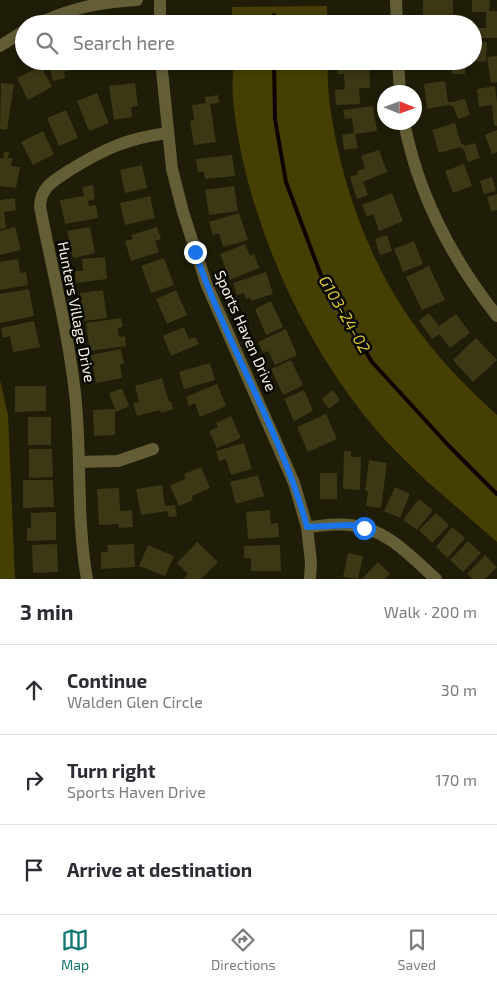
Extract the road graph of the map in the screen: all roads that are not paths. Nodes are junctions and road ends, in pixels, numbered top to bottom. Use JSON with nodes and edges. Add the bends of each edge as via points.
{"nodes":[{"id":1,"x":137,"y":0,"type":"edge"},
{"id":2,"x":160,"y":0,"type":"edge"},
{"id":3,"x":396,"y":0,"type":"edge"},
{"id":4,"x":58,"y":15,"type":"edge"},
{"id":5,"x":160,"y":15,"type":"edge"},
{"id":6,"x":397,"y":15,"type":"edge"},
{"id":7,"x":15,"y":37,"type":"edge"},
{"id":8,"x":0,"y":46,"type":"edge"},
{"id":9,"x":162,"y":70,"type":"edge"},
{"id":10,"x":399,"y":70,"type":"edge"},
{"id":11,"x":400,"y":85,"type":"edge"},
{"id":12,"x":406,"y":130,"type":"edge"},
{"id":13,"x":168,"y":133,"type":"junction"},
{"id":14,"x":497,"y":316,"type":"edge"},
{"id":15,"x":153,"y":449,"type":"dead end"},
{"id":16,"x":79,"y":462,"type":"junction"},
{"id":17,"x":307,"y":527,"type":"junction"},
{"id":18,"x":87,"y":579,"type":"edge"},
{"id":19,"x":310,"y":579,"type":"edge"},
{"id":20,"x":436,"y":579,"type":"edge"}],
"edges":[{"from":1,"to":4,"type":"street","via":[[92,4]]},
{"from":2,"to":5,"type":"street"},
{"from":3,"to":6,"type":"street"},
{"from":7,"to":8,"type":"street"},
{"from":9,"to":13,"type":"street","name":"Sports Haven Drive"},
{"from":10,"to":11,"type":"street"},
{"from":12,"to":14,"type":"street","via":[[415,166],[436,221],[463,270]]},
{"from":13,"to":16,"type":"street","name":"Hunters Village Drive","via":[[111,147],[54,181],[40,198],[75,394]]},
{"from":13,"to":17,"type":"street","name":"Sports Haven Drive","via":[[172,168],[183,212],[206,283],[294,483]]},
{"from":15,"to":16,"type":"street","via":[[118,461]]},
{"from":16,"to":18,"type":"street","name":"Hunters Village Drive","via":[[80,532]]},
{"from":17,"to":19,"type":"street","name":"Sports Haven Drive"},
{"from":17,"to":20,"type":"street","via":[[350,525],[380,533],[394,541]]}]}
